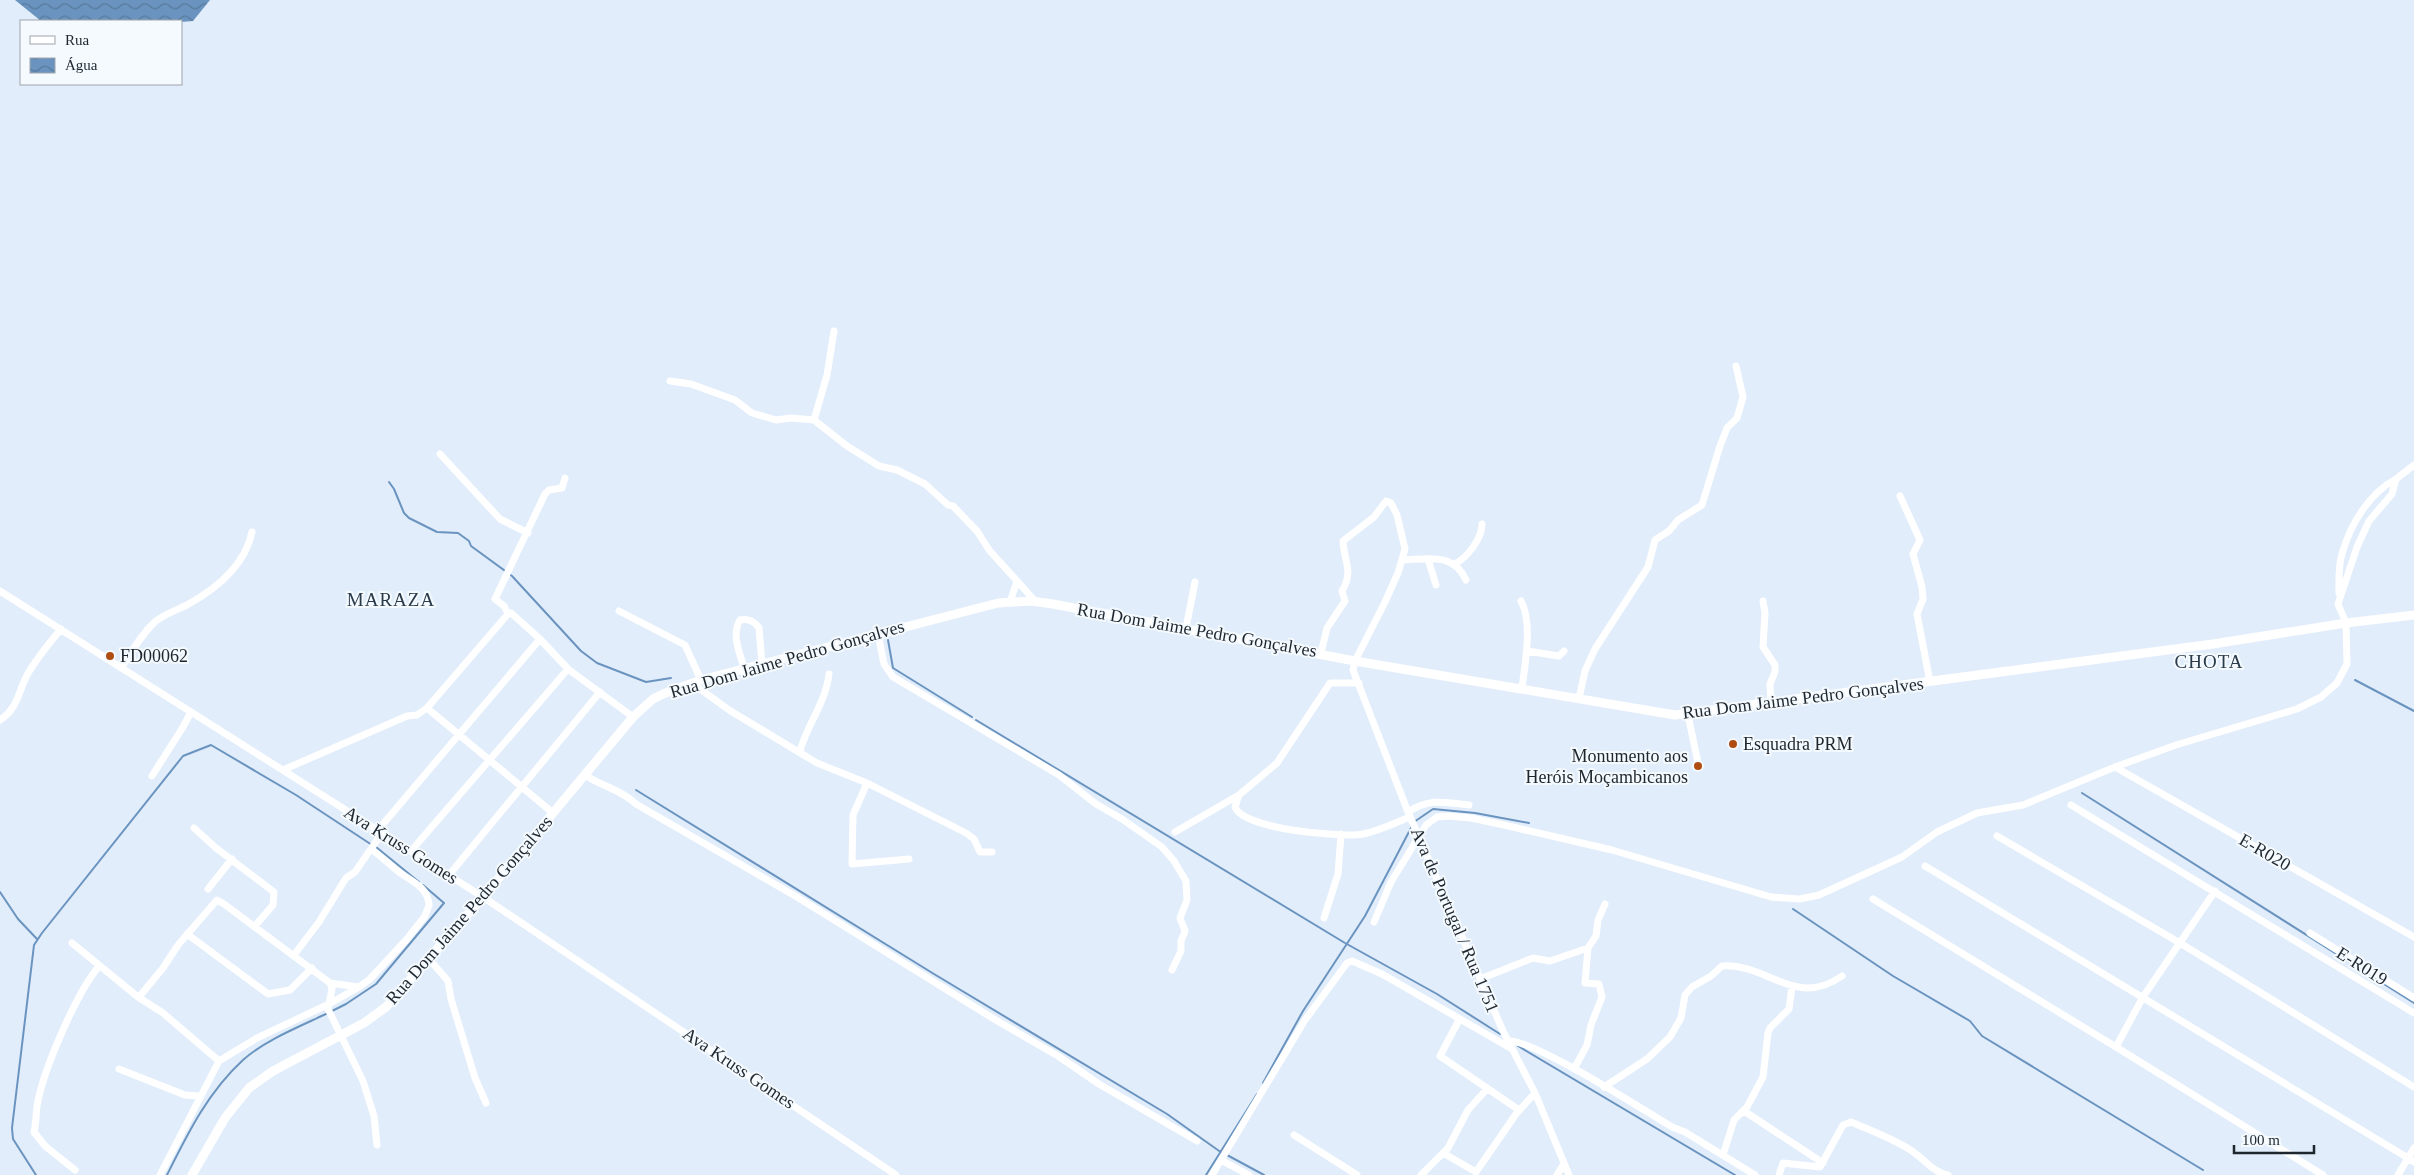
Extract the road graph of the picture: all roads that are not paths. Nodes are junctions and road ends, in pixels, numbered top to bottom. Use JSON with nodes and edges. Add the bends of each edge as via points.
{"nodes":[{"id":1,"x":834,"y":331,"type":"dead end"},
{"id":2,"x":1736,"y":366,"type":"dead end"},
{"id":3,"x":670,"y":381,"type":"dead end"},
{"id":4,"x":814,"y":420,"type":"junction"},
{"id":5,"x":440,"y":454,"type":"dead end"},
{"id":6,"x":2414,"y":465,"type":"edge"},
{"id":7,"x":565,"y":478,"type":"dead end"},
{"id":8,"x":2396,"y":479,"type":"junction"},
{"id":9,"x":1900,"y":496,"type":"dead end"},
{"id":10,"x":1482,"y":524,"type":"dead end"},
{"id":11,"x":252,"y":532,"type":"dead end"},
{"id":12,"x":528,"y":533,"type":"junction"},
{"id":13,"x":1428,"y":559,"type":"junction"},
{"id":14,"x":1402,"y":560,"type":"junction"},
{"id":15,"x":1455,"y":564,"type":"junction"},
{"id":16,"x":1466,"y":580,"type":"dead end"},
{"id":17,"x":1017,"y":581,"type":"junction"},
{"id":18,"x":1195,"y":582,"type":"dead end"},
{"id":19,"x":1436,"y":585,"type":"dead end"},
{"id":20,"x":0,"y":591,"type":"edge"},
{"id":21,"x":1521,"y":601,"type":"dead end"},
{"id":22,"x":1763,"y":601,"type":"dead end"},
{"id":23,"x":1010,"y":602,"type":"junction"},
{"id":24,"x":1036,"y":602,"type":"junction"},
{"id":25,"x":2338,"y":604,"type":"junction"},
{"id":26,"x":619,"y":611,"type":"dead end"},
{"id":27,"x":508,"y":614,"type":"junction"},
{"id":28,"x":2414,"y":615,"type":"edge"},
{"id":29,"x":2346,"y":623,"type":"junction"},
{"id":30,"x":1186,"y":628,"type":"junction"},
{"id":31,"x":61,"y":630,"type":"junction"},
{"id":32,"x":878,"y":634,"type":"junction"},
{"id":33,"x":540,"y":639,"type":"junction"},
{"id":34,"x":1527,"y":651,"type":"junction"},
{"id":35,"x":1564,"y":651,"type":"dead end"},
{"id":36,"x":1322,"y":653,"type":"junction"},
{"id":37,"x":1355,"y":661,"type":"junction"},
{"id":38,"x":762,"y":664,"type":"junction"},
{"id":39,"x":121,"y":668,"type":"junction"},
{"id":40,"x":744,"y":668,"type":"junction"},
{"id":41,"x":568,"y":669,"type":"junction"},
{"id":42,"x":829,"y":674,"type":"dead end"},
{"id":43,"x":697,"y":681,"type":"junction"},
{"id":44,"x":1930,"y":682,"type":"junction"},
{"id":45,"x":1359,"y":683,"type":"junction"},
{"id":46,"x":1522,"y":688,"type":"junction"},
{"id":47,"x":600,"y":692,"type":"junction"},
{"id":48,"x":1579,"y":698,"type":"junction"},
{"id":49,"x":1771,"y":703,"type":"junction"},
{"id":50,"x":427,"y":708,"type":"junction"},
{"id":51,"x":191,"y":712,"type":"junction"},
{"id":52,"x":1688,"y":714,"type":"junction"},
{"id":53,"x":633,"y":717,"type":"junction"},
{"id":54,"x":0,"y":720,"type":"edge"},
{"id":55,"x":459,"y":733,"type":"junction"},
{"id":56,"x":800,"y":752,"type":"junction"},
{"id":57,"x":490,"y":759,"type":"junction"},
{"id":58,"x":1698,"y":763,"type":"dead end"},
{"id":59,"x":2116,"y":767,"type":"junction"},
{"id":60,"x":283,"y":770,"type":"junction"},
{"id":61,"x":585,"y":775,"type":"junction"},
{"id":62,"x":152,"y":776,"type":"dead end"},
{"id":63,"x":867,"y":782,"type":"junction"},
{"id":64,"x":521,"y":785,"type":"junction"},
{"id":65,"x":1239,"y":795,"type":"junction"},
{"id":66,"x":1469,"y":805,"type":"dead end"},
{"id":67,"x":2072,"y":805,"type":"dead end"},
{"id":68,"x":553,"y":813,"type":"junction"},
{"id":69,"x":1409,"y":815,"type":"junction"},
{"id":70,"x":194,"y":828,"type":"dead end"},
{"id":71,"x":380,"y":832,"type":"junction"},
{"id":72,"x":1175,"y":832,"type":"dead end"},
{"id":73,"x":1341,"y":834,"type":"junction"},
{"id":74,"x":1997,"y":836,"type":"dead end"},
{"id":75,"x":1419,"y":837,"type":"junction"},
{"id":76,"x":373,"y":846,"type":"junction"},
{"id":77,"x":411,"y":851,"type":"junction"},
{"id":78,"x":992,"y":852,"type":"dead end"},
{"id":79,"x":232,"y":859,"type":"junction"},
{"id":80,"x":908,"y":859,"type":"dead end"},
{"id":81,"x":1925,"y":866,"type":"dead end"},
{"id":82,"x":449,"y":875,"type":"junction"},
{"id":83,"x":208,"y":889,"type":"dead end"},
{"id":84,"x":2215,"y":891,"type":"junction"},
{"id":85,"x":483,"y":897,"type":"junction"},
{"id":86,"x":1873,"y":899,"type":"dead end"},
{"id":87,"x":1605,"y":904,"type":"dead end"},
{"id":88,"x":1324,"y":918,"type":"dead end"},
{"id":89,"x":1374,"y":922,"type":"dead end"},
{"id":90,"x":255,"y":926,"type":"junction"},
{"id":91,"x":2310,"y":933,"type":"dead end"},
{"id":92,"x":187,"y":934,"type":"junction"},
{"id":93,"x":2414,"y":937,"type":"edge"},
{"id":94,"x":72,"y":943,"type":"dead end"},
{"id":95,"x":2180,"y":943,"type":"junction"},
{"id":96,"x":1588,"y":948,"type":"junction"},
{"id":97,"x":294,"y":954,"type":"junction"},
{"id":98,"x":429,"y":960,"type":"junction"},
{"id":99,"x":99,"y":966,"type":"junction"},
{"id":100,"x":312,"y":968,"type":"junction"},
{"id":101,"x":1172,"y":970,"type":"dead end"},
{"id":102,"x":1842,"y":976,"type":"dead end"},
{"id":103,"x":1480,"y":979,"type":"junction"},
{"id":104,"x":330,"y":983,"type":"junction"},
{"id":105,"x":359,"y":987,"type":"junction"},
{"id":106,"x":1792,"y":987,"type":"junction"},
{"id":107,"x":139,"y":997,"type":"junction"},
{"id":108,"x":2143,"y":997,"type":"junction"},
{"id":109,"x":2414,"y":998,"type":"edge"},
{"id":110,"x":329,"y":1007,"type":"junction"},
{"id":111,"x":2414,"y":1012,"type":"edge"},
{"id":112,"x":1459,"y":1020,"type":"junction"},
{"id":113,"x":341,"y":1035,"type":"junction"},
{"id":114,"x":1508,"y":1041,"type":"junction"},
{"id":115,"x":2116,"y":1047,"type":"junction"},
{"id":116,"x":1512,"y":1049,"type":"junction"},
{"id":117,"x":219,"y":1061,"type":"junction"},
{"id":118,"x":119,"y":1069,"type":"dead end"},
{"id":119,"x":1574,"y":1069,"type":"junction"},
{"id":120,"x":1604,"y":1087,"type":"junction"},
{"id":121,"x":1487,"y":1088,"type":"junction"},
{"id":122,"x":2414,"y":1088,"type":"edge"},
{"id":123,"x":1535,"y":1092,"type":"junction"},
{"id":124,"x":199,"y":1096,"type":"junction"},
{"id":125,"x":486,"y":1103,"type":"dead end"},
{"id":126,"x":1519,"y":1110,"type":"junction"},
{"id":127,"x":1744,"y":1110,"type":"junction"},
{"id":128,"x":1294,"y":1135,"type":"dead end"},
{"id":129,"x":1197,"y":1141,"type":"dead end"},
{"id":130,"x":377,"y":1145,"type":"dead end"},
{"id":131,"x":2414,"y":1148,"type":"edge"},
{"id":132,"x":1443,"y":1153,"type":"junction"},
{"id":133,"x":1724,"y":1155,"type":"junction"},
{"id":134,"x":1221,"y":1160,"type":"junction"},
{"id":135,"x":2411,"y":1160,"type":"edge"},
{"id":136,"x":1823,"y":1163,"type":"junction"},
{"id":137,"x":1564,"y":1164,"type":"junction"},
{"id":138,"x":75,"y":1170,"type":"dead end"},
{"id":139,"x":1475,"y":1174,"type":"edge"},
{"id":140,"x":160,"y":1175,"type":"edge"},
{"id":141,"x":192,"y":1175,"type":"edge"},
{"id":142,"x":896,"y":1175,"type":"edge"},
{"id":143,"x":1212,"y":1175,"type":"edge"},
{"id":144,"x":1249,"y":1175,"type":"edge"},
{"id":145,"x":1357,"y":1175,"type":"edge"},
{"id":146,"x":1421,"y":1175,"type":"edge"},
{"id":147,"x":1557,"y":1175,"type":"edge"},
{"id":148,"x":1569,"y":1175,"type":"edge"},
{"id":149,"x":1755,"y":1175,"type":"edge"},
{"id":150,"x":1779,"y":1175,"type":"edge"},
{"id":151,"x":1948,"y":1175,"type":"edge"},
{"id":152,"x":2323,"y":1175,"type":"edge"},
{"id":153,"x":2398,"y":1175,"type":"edge"}],
"edges":[{"from":1,"to":4,"type":"street","via":[[827,375]]},
{"from":2,"to":48,"type":"street","via":[[1743,397],[1737,418],[1727,428],[1720,446],[1702,505],[1655,540],[1648,567],[1595,649],[1585,671]]},
{"from":3,"to":4,"type":"street","via":[[691,384],[736,400],[752,413],[776,420]]},
{"from":4,"to":17,"type":"street","via":[[879,466],[897,470],[925,484],[953,506]]},
{"from":5,"to":12,"type":"street","via":[[500,519]]},
{"from":6,"to":8,"type":"street"},
{"from":7,"to":12,"type":"street","via":[[562,488],[545,494]]},
{"from":8,"to":25,"type":"street","via":[[2392,494],[2369,521]]},
{"from":8,"to":25,"type":"street","via":[[2382,486],[2351,529],[2341,555]]},
{"from":9,"to":44,"type":"street","via":[[1920,540],[1913,554],[1923,593],[1917,614]]},
{"from":10,"to":15,"type":"street","via":[[1482,534]]},
{"from":11,"to":39,"type":"street","via":[[229,576],[199,598],[158,619]]},
{"from":12,"to":27,"type":"street","via":[[495,597]]},
{"from":13,"to":14,"type":"street"},
{"from":13,"to":15,"type":"street"},
{"from":13,"to":19,"type":"street"},
{"from":14,"to":36,"type":"street","via":[[1405,549],[1397,514],[1386,501],[1374,517],[1343,541],[1348,580],[1342,591],[1346,601],[1327,628]]},
{"from":14,"to":37,"type":"street"},
{"from":15,"to":16,"type":"street"},
{"from":17,"to":23,"type":"street"},
{"from":17,"to":24,"type":"street"},
{"from":18,"to":30,"type":"street"},
{"from":20,"to":31,"type":"street","name":"Ava Kruss Gomes"},
{"from":21,"to":34,"type":"street","via":[[1526,614]]},
{"from":22,"to":49,"type":"street","via":[[1763,647],[1775,665],[1770,684]]},
{"from":23,"to":24,"type":"main road","name":"Rua Dom Jaime Pedro Gonçalves"},
{"from":23,"to":32,"type":"main road","name":"Rua Dom Jaime Pedro Gonçalves","via":[[949,614]]},
{"from":24,"to":30,"type":"main road","name":"Rua Dom Jaime Pedro Gonçalves"},
{"from":25,"to":29,"type":"street"},
{"from":26,"to":43,"type":"street","via":[[685,645]]},
{"from":27,"to":33,"type":"street","via":[[512,613]]},
{"from":27,"to":50,"type":"street"},
{"from":28,"to":29,"type":"main road","name":"Rua Dom Jaime Pedro Gonçalves"},
{"from":29,"to":44,"type":"main road","name":"Rua Dom Jaime Pedro Gonçalves"},
{"from":29,"to":59,"type":"street","via":[[2347,664],[2337,682],[2321,697],[2297,709],[2176,745]]},
{"from":30,"to":36,"type":"main road","name":"Rua Dom Jaime Pedro Gonçalves"},
{"from":31,"to":39,"type":"street","name":"Ava Kruss Gomes"},
{"from":31,"to":54,"type":"street","via":[[26,678],[11,712]]},
{"from":32,"to":38,"type":"main road","name":"Rua Dom Jaime Pedro Gonçalves"},
{"from":32,"to":101,"type":"street","via":[[884,664],[893,678],[1059,774],[1096,804],[1162,847],[1184,874],[1188,889],[1180,918],[1185,930],[1181,951]]},
{"from":33,"to":41,"type":"street"},
{"from":33,"to":55,"type":"street"},
{"from":34,"to":35,"type":"street","via":[[1559,656]]},
{"from":34,"to":46,"type":"street"},
{"from":36,"to":37,"type":"main road","name":"Rua Dom Jaime Pedro Gonçalves"},
{"from":37,"to":45,"type":"street","name":"Ava de Portugal / Rua 1751","via":[[1353,670]]},
{"from":37,"to":46,"type":"main road","name":"Rua Dom Jaime Pedro Gonçalves"},
{"from":38,"to":40,"type":"main road","name":"Rua Dom Jaime Pedro Gonçalves"},
{"from":38,"to":40,"type":"street","via":[[759,628],[744,619],[737,626],[736,636]]},
{"from":39,"to":51,"type":"street","name":"Ava Kruss Gomes"},
{"from":40,"to":43,"type":"main road","name":"Rua Dom Jaime Pedro Gonçalves"},
{"from":41,"to":47,"type":"street"},
{"from":41,"to":57,"type":"street"},
{"from":42,"to":56,"type":"street","via":[[826,691],[805,733]]},
{"from":43,"to":53,"type":"main road","name":"Rua Dom Jaime Pedro Gonçalves","via":[[653,699]]},
{"from":43,"to":56,"type":"street","via":[[728,710]]},
{"from":44,"to":49,"type":"main road","name":"Rua Dom Jaime Pedro Gonçalves"},
{"from":45,"to":65,"type":"street","via":[[1330,683],[1277,763]]},
{"from":45,"to":69,"type":"street","name":"Ava de Portugal / Rua 1751"},
{"from":46,"to":48,"type":"main road","name":"Rua Dom Jaime Pedro Gonçalves"},
{"from":47,"to":53,"type":"street"},
{"from":47,"to":64,"type":"street"},
{"from":48,"to":52,"type":"main road","name":"Rua Dom Jaime Pedro Gonçalves","via":[[1675,715]]},
{"from":49,"to":52,"type":"main road","name":"Rua Dom Jaime Pedro Gonçalves"},
{"from":50,"to":55,"type":"street"},
{"from":50,"to":60,"type":"street"},
{"from":51,"to":60,"type":"street","name":"Ava Kruss Gomes"},
{"from":51,"to":62,"type":"street"},
{"from":52,"to":58,"type":"street"},
{"from":53,"to":61,"type":"main road","name":"Rua Dom Jaime Pedro Gonçalves"},
{"from":55,"to":57,"type":"street"},
{"from":55,"to":71,"type":"street"},
{"from":56,"to":63,"type":"street","via":[[833,770]]},
{"from":57,"to":64,"type":"street"},
{"from":57,"to":77,"type":"street"},
{"from":59,"to":75,"type":"street","via":[[2023,805],[1977,813],[1937,832],[1902,857],[1819,895],[1800,899],[1771,897],[1612,850],[1471,818],[1437,817],[1426,825]]},
{"from":59,"to":93,"type":"street","name":"E-R020"},
{"from":60,"to":71,"type":"street","name":"Ava Kruss Gomes"},
{"from":61,"to":68,"type":"main road","name":"Rua Dom Jaime Pedro Gonçalves"},
{"from":61,"to":129,"type":"street","via":[[626,795],[636,804],[797,897]]},
{"from":63,"to":78,"type":"street","via":[[966,833],[974,839],[980,852]]},
{"from":63,"to":80,"type":"street","via":[[854,815],[852,864]]},
{"from":64,"to":68,"type":"street"},
{"from":64,"to":82,"type":"street"},
{"from":65,"to":72,"type":"street"},
{"from":65,"to":73,"type":"street","via":[[1236,810],[1249,820],[1284,829]]},
{"from":66,"to":69,"type":"street","via":[[1432,801],[1421,804]]},
{"from":67,"to":84,"type":"street"},
{"from":68,"to":85,"type":"main road","name":"Rua Dom Jaime Pedro Gonçalves"},
{"from":69,"to":73,"type":"street","via":[[1363,834]]},
{"from":69,"to":75,"type":"street","name":"Ava de Portugal / Rua 1751"},
{"from":70,"to":79,"type":"street"},
{"from":71,"to":76,"type":"street"},
{"from":71,"to":77,"type":"street","name":"Ava Kruss Gomes"},
{"from":73,"to":88,"type":"street","via":[[1338,874]]},
{"from":74,"to":95,"type":"street"},
{"from":75,"to":89,"type":"street","via":[[1391,882]]},
{"from":75,"to":103,"type":"street","name":"Ava de Portugal / Rua 1751"},
{"from":76,"to":97,"type":"street","via":[[356,872],[347,876],[319,922]]},
{"from":76,"to":105,"type":"street","via":[[398,872],[415,880],[427,896],[429,905],[425,916],[407,939]]},
{"from":77,"to":82,"type":"street","name":"Ava Kruss Gomes"},
{"from":79,"to":83,"type":"street"},
{"from":79,"to":90,"type":"street","via":[[274,892],[273,905]]},
{"from":81,"to":108,"type":"street"},
{"from":82,"to":85,"type":"street","name":"Ava Kruss Gomes"},
{"from":84,"to":95,"type":"street"},
{"from":84,"to":111,"type":"street"},
{"from":85,"to":98,"type":"main road","name":"Rua Dom Jaime Pedro Gonçalves"},
{"from":85,"to":142,"type":"street","name":"Ava Kruss Gomes"},
{"from":86,"to":115,"type":"street"},
{"from":87,"to":96,"type":"street","via":[[1596,936]]},
{"from":90,"to":92,"type":"street","via":[[217,900]]},
{"from":90,"to":97,"type":"street"},
{"from":91,"to":109,"type":"street","name":"E-R019"},
{"from":92,"to":100,"type":"street","via":[[268,994],[290,990]]},
{"from":92,"to":107,"type":"street"},
{"from":94,"to":99,"type":"street"},
{"from":95,"to":108,"type":"street"},
{"from":95,"to":122,"type":"street"},
{"from":96,"to":103,"type":"street","via":[[1550,961],[1533,958]]},
{"from":96,"to":119,"type":"street","via":[[1585,983],[1598,984],[1602,997],[1587,1045]]},
{"from":97,"to":100,"type":"street"},
{"from":98,"to":113,"type":"main road","name":"Rua Dom Jaime Pedro Gonçalves","via":[[386,1007]]},
{"from":98,"to":125,"type":"street","via":[[448,981],[475,1078]]},
{"from":99,"to":107,"type":"street"},
{"from":99,"to":138,"type":"street","via":[[86,986],[50,1063],[37,1106],[34,1132],[45,1146]]},
{"from":100,"to":104,"type":"street"},
{"from":102,"to":106,"type":"street","via":[[1818,988]]},
{"from":103,"to":114,"type":"street","name":"Ava de Portugal / Rua 1751"},
{"from":104,"to":105,"type":"street"},
{"from":104,"to":110,"type":"street"},
{"from":105,"to":110,"type":"street"},
{"from":106,"to":120,"type":"street","via":[[1752,971],[1729,966],[1718,968],[1685,995],[1681,1018],[1670,1037],[1647,1059]]},
{"from":106,"to":127,"type":"street","via":[[1790,1009],[1768,1033],[1764,1077]]},
{"from":107,"to":117,"type":"street"},
{"from":108,"to":115,"type":"street"},
{"from":108,"to":135,"type":"street"},
{"from":110,"to":113,"type":"street"},
{"from":110,"to":117,"type":"street","via":[[288,1022]]},
{"from":112,"to":116,"type":"street"},
{"from":112,"to":121,"type":"street","via":[[1440,1056]]},
{"from":112,"to":134,"type":"street","via":[[1360,963],[1347,963],[1305,1020]]},
{"from":113,"to":130,"type":"street","via":[[363,1081],[374,1116]]},
{"from":113,"to":141,"type":"main road","name":"Rua Dom Jaime Pedro Gonçalves","via":[[249,1088],[225,1118]]},
{"from":114,"to":116,"type":"street","name":"Ava de Portugal / Rua 1751"},
{"from":114,"to":119,"type":"street","via":[[1518,1040]]},
{"from":115,"to":152,"type":"street"},
{"from":116,"to":123,"type":"street","name":"Ava de Portugal / Rua 1751"},
{"from":117,"to":124,"type":"street"},
{"from":118,"to":124,"type":"street","via":[[185,1095]]},
{"from":119,"to":120,"type":"street"},
{"from":120,"to":133,"type":"street"},
{"from":121,"to":126,"type":"street"},
{"from":121,"to":132,"type":"street","via":[[1468,1110]]},
{"from":123,"to":126,"type":"street"},
{"from":123,"to":137,"type":"street","name":"Ava de Portugal / Rua 1751"},
{"from":124,"to":140,"type":"street"},
{"from":126,"to":139,"type":"street"},
{"from":127,"to":133,"type":"street","via":[[1734,1120]]},
{"from":127,"to":136,"type":"street"},
{"from":128,"to":145,"type":"street"},
{"from":131,"to":135,"type":"street"},
{"from":132,"to":139,"type":"street"},
{"from":132,"to":146,"type":"street"},
{"from":133,"to":149,"type":"street"},
{"from":134,"to":143,"type":"street"},
{"from":134,"to":144,"type":"street"},
{"from":135,"to":153,"type":"street"},
{"from":136,"to":150,"type":"street","via":[[1820,1167],[1783,1163]]},
{"from":136,"to":151,"type":"street","via":[[1843,1126],[1851,1122],[1911,1150]]},
{"from":137,"to":147,"type":"street"},
{"from":137,"to":148,"type":"street","name":"Ava de Portugal / Rua 1751"}]}
